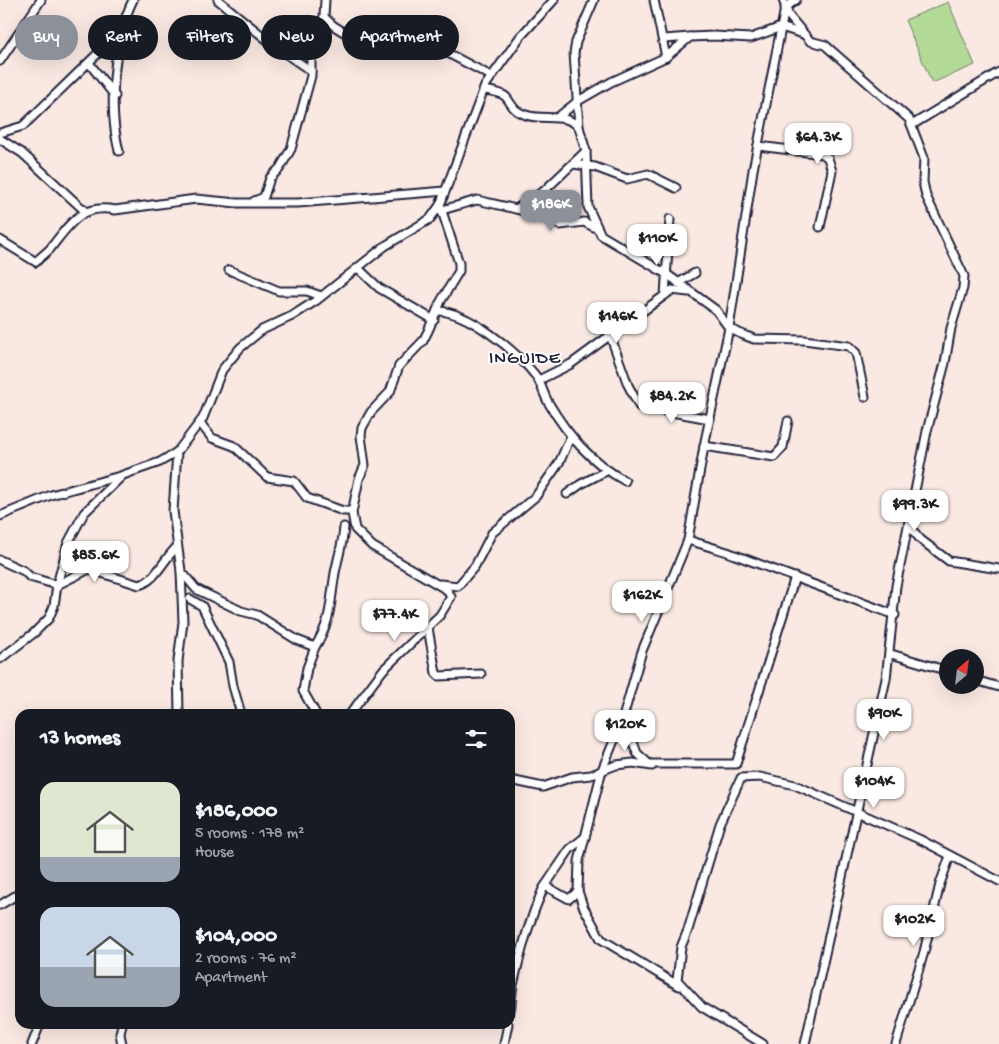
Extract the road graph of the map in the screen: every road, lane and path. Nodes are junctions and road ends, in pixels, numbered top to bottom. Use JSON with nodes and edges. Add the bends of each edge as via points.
{"nodes":[{"id":1,"x":41,"y":0,"type":"edge"},
{"id":2,"x":133,"y":0,"type":"edge"},
{"id":3,"x":218,"y":0,"type":"edge"},
{"id":4,"x":325,"y":0,"type":"edge"},
{"id":5,"x":554,"y":0,"type":"edge"},
{"id":6,"x":594,"y":0,"type":"edge"},
{"id":7,"x":654,"y":0,"type":"edge"},
{"id":8,"x":783,"y":0,"type":"edge"},
{"id":9,"x":796,"y":0,"type":"edge"},
{"id":10,"x":785,"y":8,"type":"junction"},
{"id":11,"x":127,"y":15,"type":"edge"},
{"id":12,"x":324,"y":15,"type":"edge"},
{"id":13,"x":332,"y":22,"type":"edge"},
{"id":14,"x":781,"y":27,"type":"junction"},
{"id":15,"x":805,"y":34,"type":"junction"},
{"id":16,"x":690,"y":37,"type":"junction"},
{"id":17,"x":664,"y":39,"type":"junction"},
{"id":18,"x":666,"y":57,"type":"junction"},
{"id":19,"x":92,"y":60,"type":"edge"},
{"id":20,"x":116,"y":60,"type":"edge"},
{"id":21,"x":311,"y":60,"type":"edge"},
{"id":22,"x":0,"y":61,"type":"edge"},
{"id":23,"x":89,"y":63,"type":"junction"},
{"id":24,"x":311,"y":71,"type":"junction"},
{"id":25,"x":999,"y":72,"type":"edge"},
{"id":26,"x":491,"y":76,"type":"junction"},
{"id":27,"x":484,"y":90,"type":"junction"},
{"id":28,"x":115,"y":96,"type":"junction"},
{"id":29,"x":578,"y":101,"type":"junction"},
{"id":30,"x":558,"y":118,"type":"junction"},
{"id":31,"x":912,"y":125,"type":"junction"},
{"id":32,"x":579,"y":127,"type":"junction"},
{"id":33,"x":0,"y":134,"type":"edge"},
{"id":34,"x":0,"y":139,"type":"edge"},
{"id":35,"x":758,"y":146,"type":"junction"},
{"id":36,"x":119,"y":151,"type":"dead end"},
{"id":37,"x":586,"y":151,"type":"junction"},
{"id":38,"x":573,"y":164,"type":"junction"},
{"id":39,"x":588,"y":167,"type":"junction"},
{"id":40,"x":676,"y":188,"type":"dead end"},
{"id":41,"x":445,"y":191,"type":"junction"},
{"id":42,"x":250,"y":203,"type":"junction"},
{"id":43,"x":441,"y":207,"type":"junction"},
{"id":44,"x":516,"y":209,"type":"junction"},
{"id":45,"x":86,"y":212,"type":"junction"},
{"id":46,"x":670,"y":219,"type":"dead end"},
{"id":47,"x":820,"y":227,"type":"dead end"},
{"id":48,"x":596,"y":228,"type":"junction"},
{"id":49,"x":0,"y":240,"type":"edge"},
{"id":50,"x":358,"y":268,"type":"junction"},
{"id":51,"x":229,"y":270,"type":"dead end"},
{"id":52,"x":695,"y":273,"type":"dead end"},
{"id":53,"x":668,"y":275,"type":"junction"},
{"id":54,"x":678,"y":283,"type":"junction"},
{"id":55,"x":691,"y":293,"type":"junction"},
{"id":56,"x":665,"y":295,"type":"junction"},
{"id":57,"x":321,"y":296,"type":"junction"},
{"id":58,"x":438,"y":311,"type":"junction"},
{"id":59,"x":434,"y":320,"type":"junction"},
{"id":60,"x":729,"y":328,"type":"junction"},
{"id":61,"x":610,"y":336,"type":"junction"},
{"id":62,"x":539,"y":380,"type":"junction"},
{"id":63,"x":865,"y":397,"type":"dead end"},
{"id":64,"x":710,"y":419,"type":"junction"},
{"id":65,"x":788,"y":421,"type":"dead end"},
{"id":66,"x":200,"y":423,"type":"junction"},
{"id":67,"x":571,"y":436,"type":"junction"},
{"id":68,"x":704,"y":446,"type":"junction"},
{"id":69,"x":177,"y":452,"type":"junction"},
{"id":70,"x":160,"y":462,"type":"junction"},
{"id":71,"x":606,"y":471,"type":"junction"},
{"id":72,"x":123,"y":475,"type":"junction"},
{"id":73,"x":175,"y":475,"type":"junction"},
{"id":74,"x":625,"y":481,"type":"dead end"},
{"id":75,"x":567,"y":494,"type":"dead end"},
{"id":76,"x":352,"y":511,"type":"junction"},
{"id":77,"x":0,"y":516,"type":"edge"},
{"id":78,"x":344,"y":526,"type":"dead end"},
{"id":79,"x":909,"y":526,"type":"junction"},
{"id":80,"x":688,"y":540,"type":"junction"},
{"id":81,"x":927,"y":543,"type":"junction"},
{"id":82,"x":905,"y":546,"type":"junction"},
{"id":83,"x":177,"y":547,"type":"junction"},
{"id":84,"x":0,"y":560,"type":"edge"},
{"id":85,"x":999,"y":569,"type":"edge"},
{"id":86,"x":181,"y":571,"type":"junction"},
{"id":87,"x":794,"y":577,"type":"junction"},
{"id":88,"x":436,"y":583,"type":"junction"},
{"id":89,"x":56,"y":585,"type":"junction"},
{"id":90,"x":203,"y":593,"type":"junction"},
{"id":91,"x":190,"y":599,"type":"junction"},
{"id":92,"x":895,"y":615,"type":"junction"},
{"id":93,"x":182,"y":616,"type":"junction"},
{"id":94,"x":428,"y":628,"type":"junction"},
{"id":95,"x":315,"y":647,"type":"junction"},
{"id":96,"x":891,"y":654,"type":"junction"},
{"id":97,"x":0,"y":659,"type":"edge"},
{"id":98,"x":939,"y":668,"type":"edge"},
{"id":99,"x":481,"y":674,"type":"dead end"},
{"id":100,"x":984,"y":683,"type":"edge"},
{"id":101,"x":999,"y":687,"type":"edge"},
{"id":102,"x":179,"y":709,"type":"edge"},
{"id":103,"x":239,"y":709,"type":"edge"},
{"id":104,"x":313,"y":709,"type":"edge"},
{"id":105,"x":354,"y":709,"type":"edge"},
{"id":106,"x":623,"y":716,"type":"junction"},
{"id":107,"x":649,"y":764,"type":"junction"},
{"id":108,"x":602,"y":770,"type":"junction"},
{"id":109,"x":515,"y":781,"type":"edge"},
{"id":110,"x":856,"y":813,"type":"junction"},
{"id":111,"x":586,"y":836,"type":"junction"},
{"id":112,"x":950,"y":856,"type":"junction"},
{"id":113,"x":999,"y":881,"type":"edge"},
{"id":114,"x":545,"y":886,"type":"junction"},
{"id":115,"x":578,"y":891,"type":"junction"},
{"id":116,"x":15,"y":896,"type":"edge"},
{"id":117,"x":569,"y":899,"type":"junction"},
{"id":118,"x":0,"y":905,"type":"edge"},
{"id":119,"x":583,"y":906,"type":"junction"},
{"id":120,"x":515,"y":980,"type":"edge"},
{"id":121,"x":682,"y":987,"type":"junction"},
{"id":122,"x":38,"y":1029,"type":"edge"},
{"id":123,"x":121,"y":1029,"type":"edge"},
{"id":124,"x":507,"y":1029,"type":"edge"},
{"id":125,"x":32,"y":1044,"type":"edge"},
{"id":126,"x":122,"y":1044,"type":"edge"},
{"id":127,"x":504,"y":1044,"type":"edge"},
{"id":128,"x":763,"y":1044,"type":"edge"},
{"id":129,"x":805,"y":1044,"type":"edge"},
{"id":130,"x":896,"y":1044,"type":"edge"}],
"edges":[{"from":1,"to":22,"type":"street"},
{"from":2,"to":11,"type":"street"},
{"from":3,"to":24,"type":"street"},
{"from":4,"to":12,"type":"street"},
{"from":5,"to":26,"type":"street","via":[[520,37]]},
{"from":6,"to":29,"type":"street","via":[[576,42],[574,64]]},
{"from":7,"to":17,"type":"street"},
{"from":8,"to":10,"type":"street"},
{"from":9,"to":10,"type":"street"},
{"from":10,"to":14,"type":"street"},
{"from":10,"to":15,"type":"street"},
{"from":13,"to":26,"type":"street","via":[[368,47],[438,48]]},
{"from":14,"to":15,"type":"street"},
{"from":14,"to":16,"type":"street","via":[[751,38]]},
{"from":14,"to":35,"type":"street"},
{"from":15,"to":31,"type":"street","via":[[812,42],[826,45],[908,116]]},
{"from":16,"to":17,"type":"street"},
{"from":16,"to":18,"type":"street"},
{"from":17,"to":18,"type":"street"},
{"from":18,"to":29,"type":"street"},
{"from":19,"to":23,"type":"street"},
{"from":20,"to":28,"type":"street"},
{"from":21,"to":24,"type":"street"},
{"from":23,"to":28,"type":"street"},
{"from":23,"to":33,"type":"street","via":[[23,126]]},
{"from":24,"to":42,"type":"street","via":[[291,149],[270,178],[264,197]]},
{"from":25,"to":31,"type":"street"},
{"from":26,"to":27,"type":"street"},
{"from":27,"to":30,"type":"street","via":[[501,94],[514,110],[528,116]]},
{"from":27,"to":41,"type":"street"},
{"from":28,"to":36,"type":"street"},
{"from":29,"to":30,"type":"street"},
{"from":29,"to":32,"type":"street"},
{"from":30,"to":32,"type":"street","via":[[574,122]]},
{"from":31,"to":79,"type":"street","via":[[924,158],[926,196],[964,278],[927,431]]},
{"from":32,"to":37,"type":"street"},
{"from":34,"to":45,"type":"street","via":[[32,161]]},
{"from":35,"to":47,"type":"street","via":[[823,154],[828,158],[832,171]]},
{"from":35,"to":60,"type":"street"},
{"from":37,"to":38,"type":"street"},
{"from":37,"to":39,"type":"street"},
{"from":38,"to":39,"type":"street"},
{"from":38,"to":44,"type":"street","via":[[544,191]]},
{"from":39,"to":40,"type":"street","via":[[627,179],[648,174]]},
{"from":39,"to":48,"type":"street","via":[[588,207]]},
{"from":41,"to":42,"type":"street","via":[[312,203]]},
{"from":41,"to":43,"type":"street"},
{"from":42,"to":45,"type":"street","via":[[196,199]]},
{"from":43,"to":44,"type":"street","via":[[477,200]]},
{"from":43,"to":50,"type":"street","via":[[430,219],[394,239]]},
{"from":43,"to":58,"type":"street","via":[[459,267]]},
{"from":44,"to":48,"type":"street","via":[[560,225],[584,222]]},
{"from":45,"to":49,"type":"street","via":[[72,222],[36,262]]},
{"from":46,"to":53,"type":"street"},
{"from":48,"to":53,"type":"street","via":[[616,246]]},
{"from":50,"to":57,"type":"street"},
{"from":50,"to":59,"type":"street","via":[[379,288]]},
{"from":51,"to":57,"type":"street","via":[[279,291],[307,290]]},
{"from":52,"to":54,"type":"street"},
{"from":53,"to":54,"type":"street"},
{"from":53,"to":56,"type":"street"},
{"from":54,"to":55,"type":"street"},
{"from":55,"to":56,"type":"street","via":[[677,290]]},
{"from":55,"to":60,"type":"street","via":[[716,310]]},
{"from":56,"to":61,"type":"street"},
{"from":57,"to":66,"type":"street","via":[[292,316],[262,330],[234,354],[222,370]]},
{"from":58,"to":59,"type":"street"},
{"from":58,"to":62,"type":"street","via":[[466,318],[511,351]]},
{"from":59,"to":76,"type":"street","via":[[423,341],[399,366],[390,392],[371,412],[361,432],[365,465]]},
{"from":60,"to":63,"type":"street","via":[[754,339],[804,340],[850,346],[856,353]]},
{"from":60,"to":64,"type":"street"},
{"from":61,"to":62,"type":"street","via":[[571,364]]},
{"from":61,"to":64,"type":"street","via":[[639,406]]},
{"from":62,"to":67,"type":"street","via":[[545,398]]},
{"from":64,"to":68,"type":"street"},
{"from":65,"to":68,"type":"street","via":[[783,447],[774,456]]},
{"from":66,"to":69,"type":"street"},
{"from":66,"to":76,"type":"street","via":[[212,438],[234,446],[267,477],[294,482],[307,498]]},
{"from":67,"to":71,"type":"street"},
{"from":67,"to":88,"type":"street","via":[[551,476],[531,501],[488,538],[475,566],[458,586]]},
{"from":68,"to":80,"type":"street"},
{"from":69,"to":70,"type":"street"},
{"from":69,"to":73,"type":"street"},
{"from":70,"to":72,"type":"street"},
{"from":70,"to":73,"type":"street"},
{"from":71,"to":74,"type":"street"},
{"from":71,"to":75,"type":"street"},
{"from":72,"to":77,"type":"street","via":[[51,495]]},
{"from":72,"to":89,"type":"street","via":[[80,519],[68,543]]},
{"from":73,"to":83,"type":"street","via":[[173,511]]},
{"from":76,"to":88,"type":"street","via":[[355,529],[372,546]]},
{"from":78,"to":95,"type":"street","via":[[330,618]]},
{"from":79,"to":81,"type":"street"},
{"from":79,"to":82,"type":"street"},
{"from":80,"to":87,"type":"street"},
{"from":80,"to":106,"type":"street","via":[[642,651]]},
{"from":81,"to":82,"type":"street"},
{"from":81,"to":85,"type":"street","via":[[948,561]]},
{"from":82,"to":92,"type":"street","via":[[896,586]]},
{"from":83,"to":86,"type":"street"},
{"from":83,"to":89,"type":"street","via":[[142,585],[87,569]]},
{"from":84,"to":89,"type":"street","via":[[30,577]]},
{"from":86,"to":90,"type":"street"},
{"from":86,"to":93,"type":"street"},
{"from":87,"to":92,"type":"street"},
{"from":87,"to":107,"type":"street","via":[[736,764]]},
{"from":88,"to":94,"type":"street","via":[[450,592],[451,597]]},
{"from":89,"to":97,"type":"street","via":[[49,618]]},
{"from":90,"to":91,"type":"street"},
{"from":90,"to":95,"type":"street","via":[[257,615],[297,640]]},
{"from":91,"to":93,"type":"street"},
{"from":91,"to":103,"type":"street","via":[[202,606],[229,662]]},
{"from":92,"to":96,"type":"street"},
{"from":93,"to":102,"type":"street","via":[[178,661]]},
{"from":94,"to":99,"type":"street","via":[[439,676]]},
{"from":94,"to":105,"type":"street","via":[[383,670]]},
{"from":95,"to":104,"type":"street","via":[[303,691]]},
{"from":96,"to":98,"type":"street"},
{"from":96,"to":110,"type":"street"},
{"from":100,"to":101,"type":"street"},
{"from":106,"to":107,"type":"street","via":[[637,753]]},
{"from":106,"to":108,"type":"street"},
{"from":107,"to":108,"type":"street","via":[[654,766],[633,763]]},
{"from":108,"to":109,"type":"street","via":[[543,787]]},
{"from":108,"to":111,"type":"street"},
{"from":110,"to":112,"type":"street","via":[[922,840]]},
{"from":110,"to":121,"type":"street","via":[[790,784],[760,777],[741,778],[720,824],[680,947],[677,976]]},
{"from":110,"to":129,"type":"street"},
{"from":111,"to":114,"type":"street","via":[[570,849]]},
{"from":111,"to":115,"type":"street","via":[[579,861]]},
{"from":112,"to":113,"type":"street"},
{"from":112,"to":130,"type":"street"},
{"from":114,"to":117,"type":"street"},
{"from":114,"to":120,"type":"street","via":[[524,935]]},
{"from":115,"to":117,"type":"street"},
{"from":115,"to":119,"type":"street"},
{"from":116,"to":118,"type":"street"},
{"from":117,"to":119,"type":"street"},
{"from":119,"to":121,"type":"street","via":[[601,939]]},
{"from":121,"to":128,"type":"street","via":[[702,1007]]},
{"from":122,"to":125,"type":"street"},
{"from":123,"to":126,"type":"street"},
{"from":124,"to":127,"type":"street"}]}
